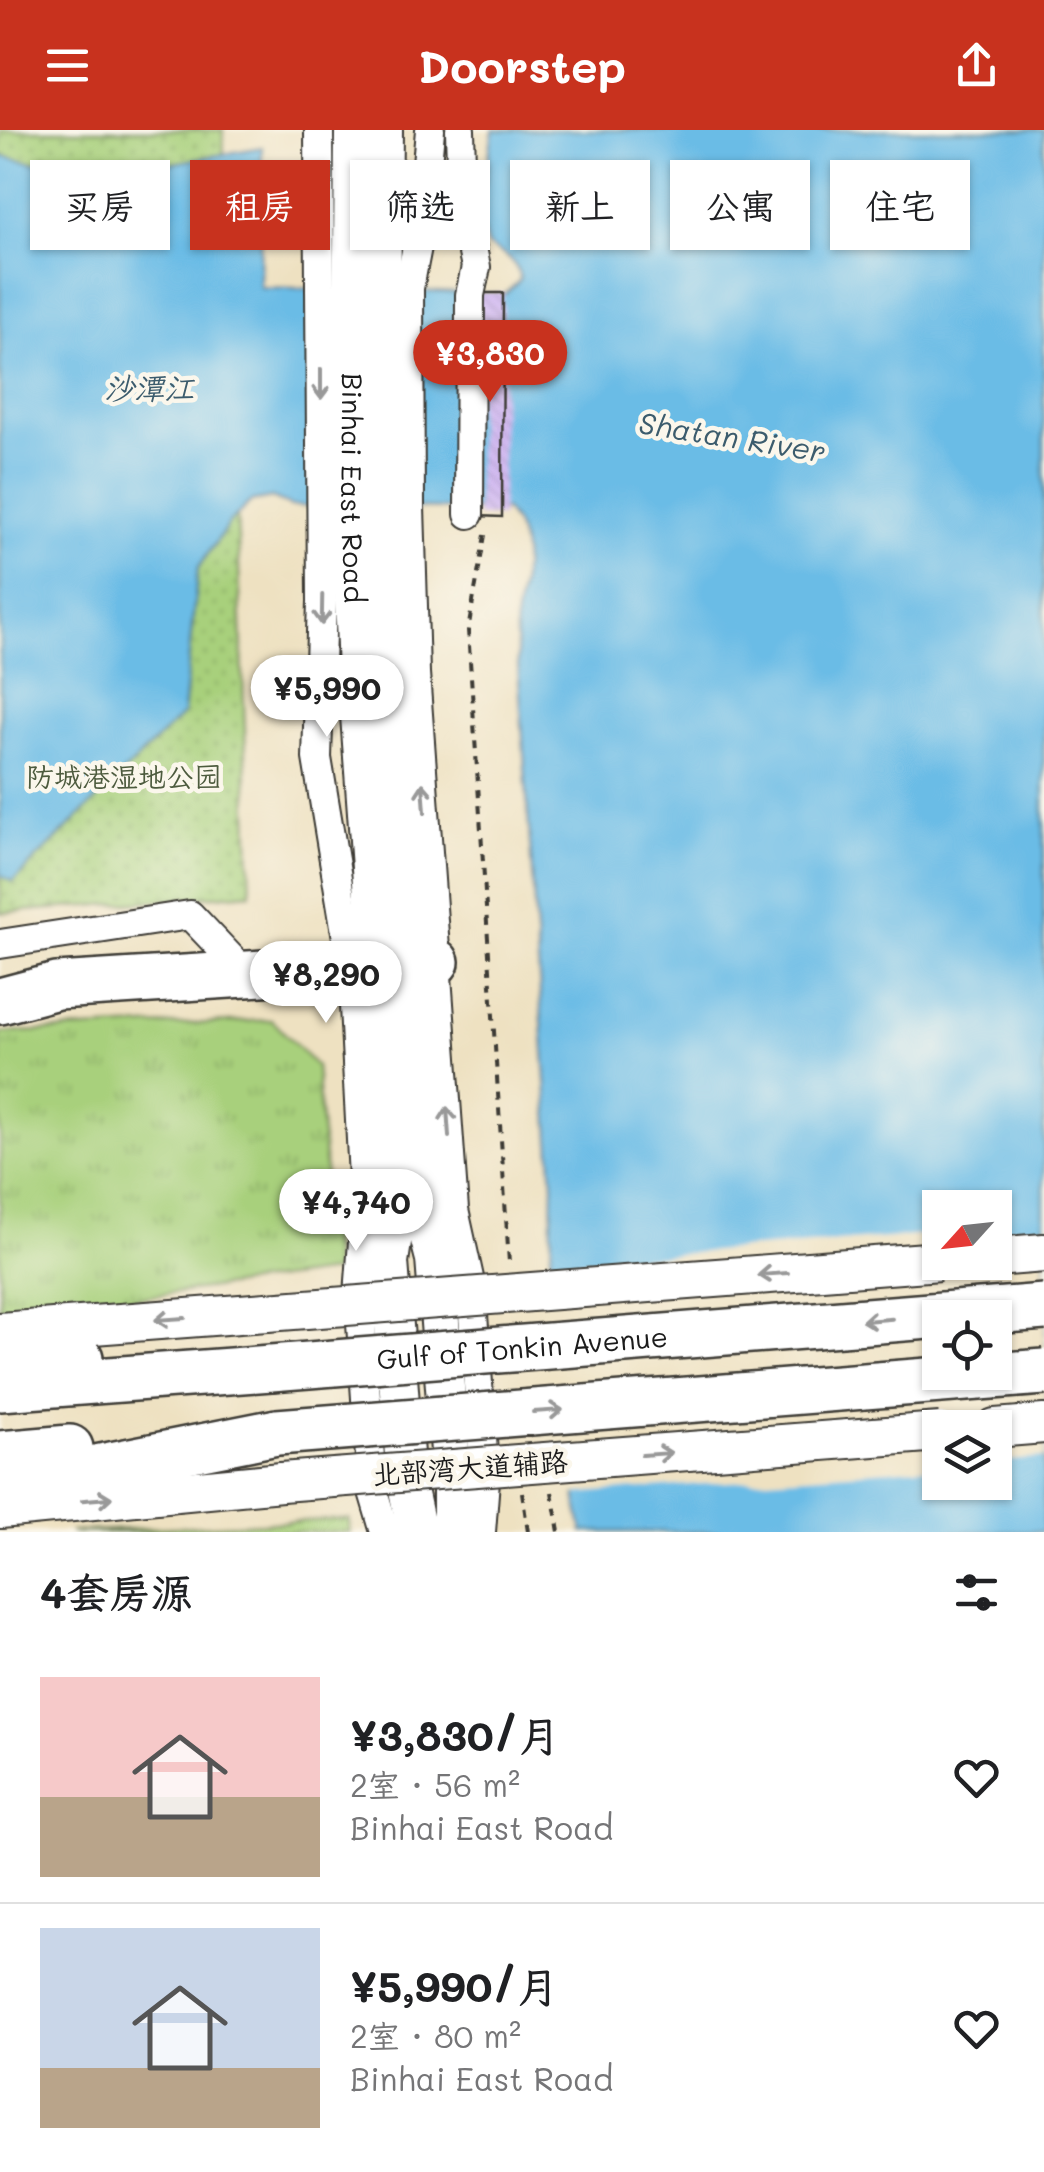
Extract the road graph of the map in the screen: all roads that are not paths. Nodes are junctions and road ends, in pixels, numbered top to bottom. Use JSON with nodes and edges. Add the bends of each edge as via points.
{"nodes":[{"id":1,"x":320,"y":130,"type":"edge"},
{"id":2,"x":354,"y":130,"type":"edge"},
{"id":3,"x":382,"y":130,"type":"edge"},
{"id":4,"x":430,"y":130,"type":"edge"},
{"id":5,"x":460,"y":130,"type":"edge"},
{"id":6,"x":427,"y":160,"type":"edge"},
{"id":7,"x":461,"y":160,"type":"edge"},
{"id":8,"x":396,"y":250,"type":"edge"},
{"id":9,"x":472,"y":250,"type":"edge"},
{"id":10,"x":365,"y":285,"type":"junction"},
{"id":11,"x":365,"y":510,"type":"junction"},
{"id":12,"x":469,"y":514,"type":"road end"},
{"id":13,"x":0,"y":944,"type":"edge"},
{"id":14,"x":393,"y":965,"type":"junction"},
{"id":15,"x":246,"y":974,"type":"junction"},
{"id":16,"x":0,"y":1001,"type":"edge"},
{"id":17,"x":1044,"y":1253,"type":"edge"},
{"id":18,"x":1012,"y":1256,"type":"edge"},
{"id":19,"x":922,"y":1262,"type":"edge"},
{"id":20,"x":1044,"y":1306,"type":"edge"},
{"id":21,"x":0,"y":1332,"type":"edge"},
{"id":22,"x":0,"y":1354,"type":"edge"},
{"id":23,"x":272,"y":1368,"type":"junction"},
{"id":24,"x":1044,"y":1372,"type":"edge"},
{"id":25,"x":0,"y":1388,"type":"edge"},
{"id":26,"x":1044,"y":1424,"type":"edge"},
{"id":27,"x":1012,"y":1427,"type":"edge"},
{"id":28,"x":277,"y":1432,"type":"junction"},
{"id":29,"x":922,"y":1433,"type":"edge"},
{"id":30,"x":0,"y":1454,"type":"edge"},
{"id":31,"x":0,"y":1488,"type":"edge"},
{"id":32,"x":0,"y":1508,"type":"edge"},
{"id":33,"x":385,"y":1532,"type":"edge"},
{"id":34,"x":417,"y":1532,"type":"edge"},
{"id":35,"x":452,"y":1532,"type":"edge"},
{"id":36,"x":481,"y":1532,"type":"edge"}],
"edges":[{"from":1,"to":10,"type":"street"},
{"from":2,"to":10,"type":"main road","name":"Binhai East Road"},
{"from":3,"to":10,"type":"main road","name":"Binhai East Road"},
{"from":4,"to":6,"type":"street"},
{"from":5,"to":7,"type":"street"},
{"from":8,"to":10,"type":"street"},
{"from":9,"to":12,"type":"street"},
{"from":10,"to":11,"type":"main road","name":"Binhai East Road"},
{"from":10,"to":11,"type":"street"},
{"from":11,"to":14,"type":"main road","name":"Binhai East Road","via":[[386,691]]},
{"from":11,"to":14,"type":"street","one_way":true,"via":[[318,758]]},
{"from":13,"to":15,"type":"street","via":[[190,914]]},
{"from":14,"to":15,"type":"highway"},
{"from":14,"to":33,"type":"street","via":[[358,1294],[372,1488]]},
{"from":14,"to":34,"type":"main road","via":[[396,1214],[389,1262],[406,1480]]},
{"from":14,"to":35,"type":"main road","via":[[423,1212],[436,1259]]},
{"from":36,"to":14,"type":"street","one_way":true,"via":[[485,1480],[471,1286]]},
{"from":15,"to":16,"type":"highway","via":[[56,986]]},
{"from":17,"to":18,"type":"main road"},
{"from":19,"to":21,"type":"main road","one_way":true,"bridge":true},
{"from":20,"to":23,"type":"highway","name":"Gulf of Tonkin Avenue","one_way":true,"bridge":true},
{"from":22,"to":23,"type":"highway"},
{"from":23,"to":25,"type":"highway","name":"Gulf of Tonkin Avenue"},
{"from":28,"to":24,"type":"highway","one_way":true,"bridge":true},
{"from":26,"to":27,"type":"main road"},
{"from":28,"to":30,"type":"highway"},
{"from":28,"to":31,"type":"highway"},
{"from":32,"to":29,"type":"main road","name":"北部湾大道辅路","one_way":true,"bridge":true}]}
